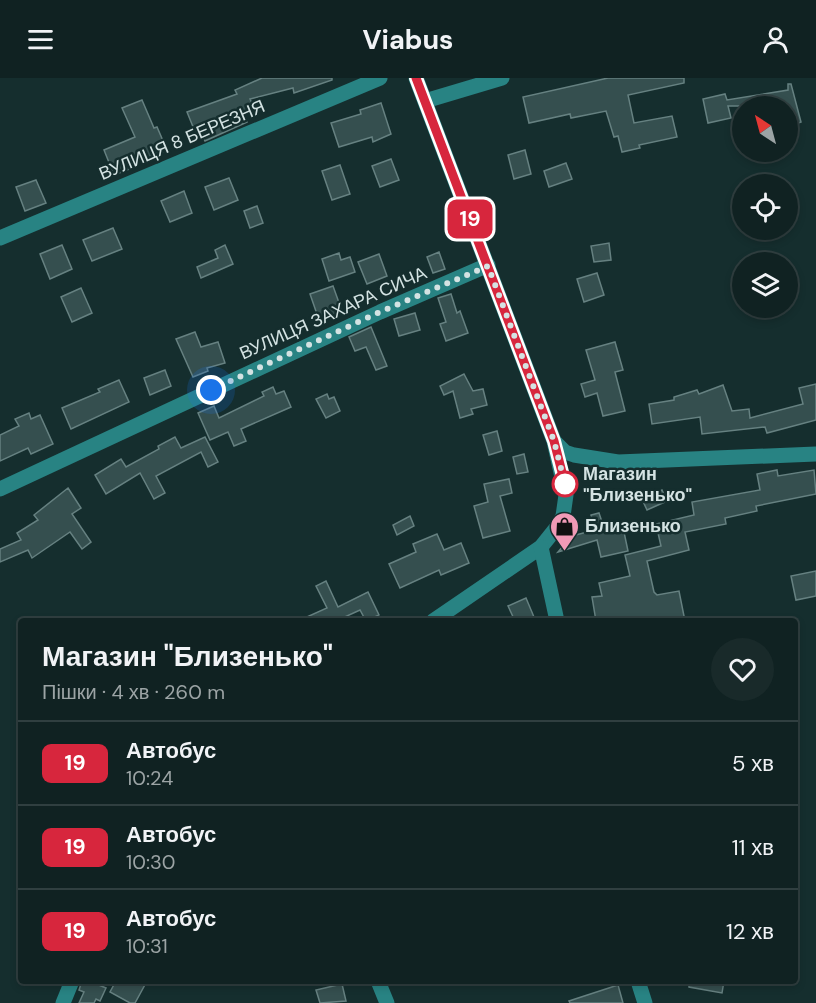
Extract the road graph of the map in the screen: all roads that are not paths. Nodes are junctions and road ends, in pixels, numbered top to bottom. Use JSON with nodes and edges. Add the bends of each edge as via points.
{"nodes":[{"id":1,"x":380,"y":78,"type":"edge"},
{"id":2,"x":416,"y":78,"type":"edge"},
{"id":3,"x":502,"y":78,"type":"edge"},
{"id":4,"x":425,"y":101,"type":"junction"},
{"id":5,"x":0,"y":238,"type":"edge"},
{"id":6,"x":488,"y":266,"type":"junction"},
{"id":7,"x":554,"y":441,"type":"junction"},
{"id":8,"x":816,"y":454,"type":"edge"},
{"id":9,"x":0,"y":489,"type":"edge"},
{"id":10,"x":541,"y":548,"type":"junction"},
{"id":11,"x":437,"y":618,"type":"edge"},
{"id":12,"x":555,"y":618,"type":"edge"},
{"id":13,"x":71,"y":984,"type":"edge"},
{"id":14,"x":379,"y":984,"type":"edge"},
{"id":15,"x":639,"y":984,"type":"edge"},
{"id":16,"x":63,"y":1003,"type":"edge"},
{"id":17,"x":387,"y":1003,"type":"edge"},
{"id":18,"x":645,"y":1003,"type":"edge"}],
"edges":[{"from":1,"to":5,"type":"street","name":"ВУЛИЦЯ 8 БЕРЕЗНЯ"},
{"from":2,"to":4,"type":"street"},
{"from":3,"to":4,"type":"street"},
{"from":4,"to":6,"type":"street"},
{"from":6,"to":7,"type":"street"},
{"from":6,"to":9,"type":"street","name":"ВУЛИЦЯ ЗАХАРА СИЧА","via":[[380,312]]},
{"from":7,"to":8,"type":"street","via":[[574,455],[618,462]]},
{"from":7,"to":10,"type":"street","via":[[565,484],[565,505],[557,527]]},
{"from":10,"to":11,"type":"street"},
{"from":10,"to":12,"type":"street"},
{"from":13,"to":16,"type":"street"},
{"from":14,"to":17,"type":"street"},
{"from":15,"to":18,"type":"street"}]}
